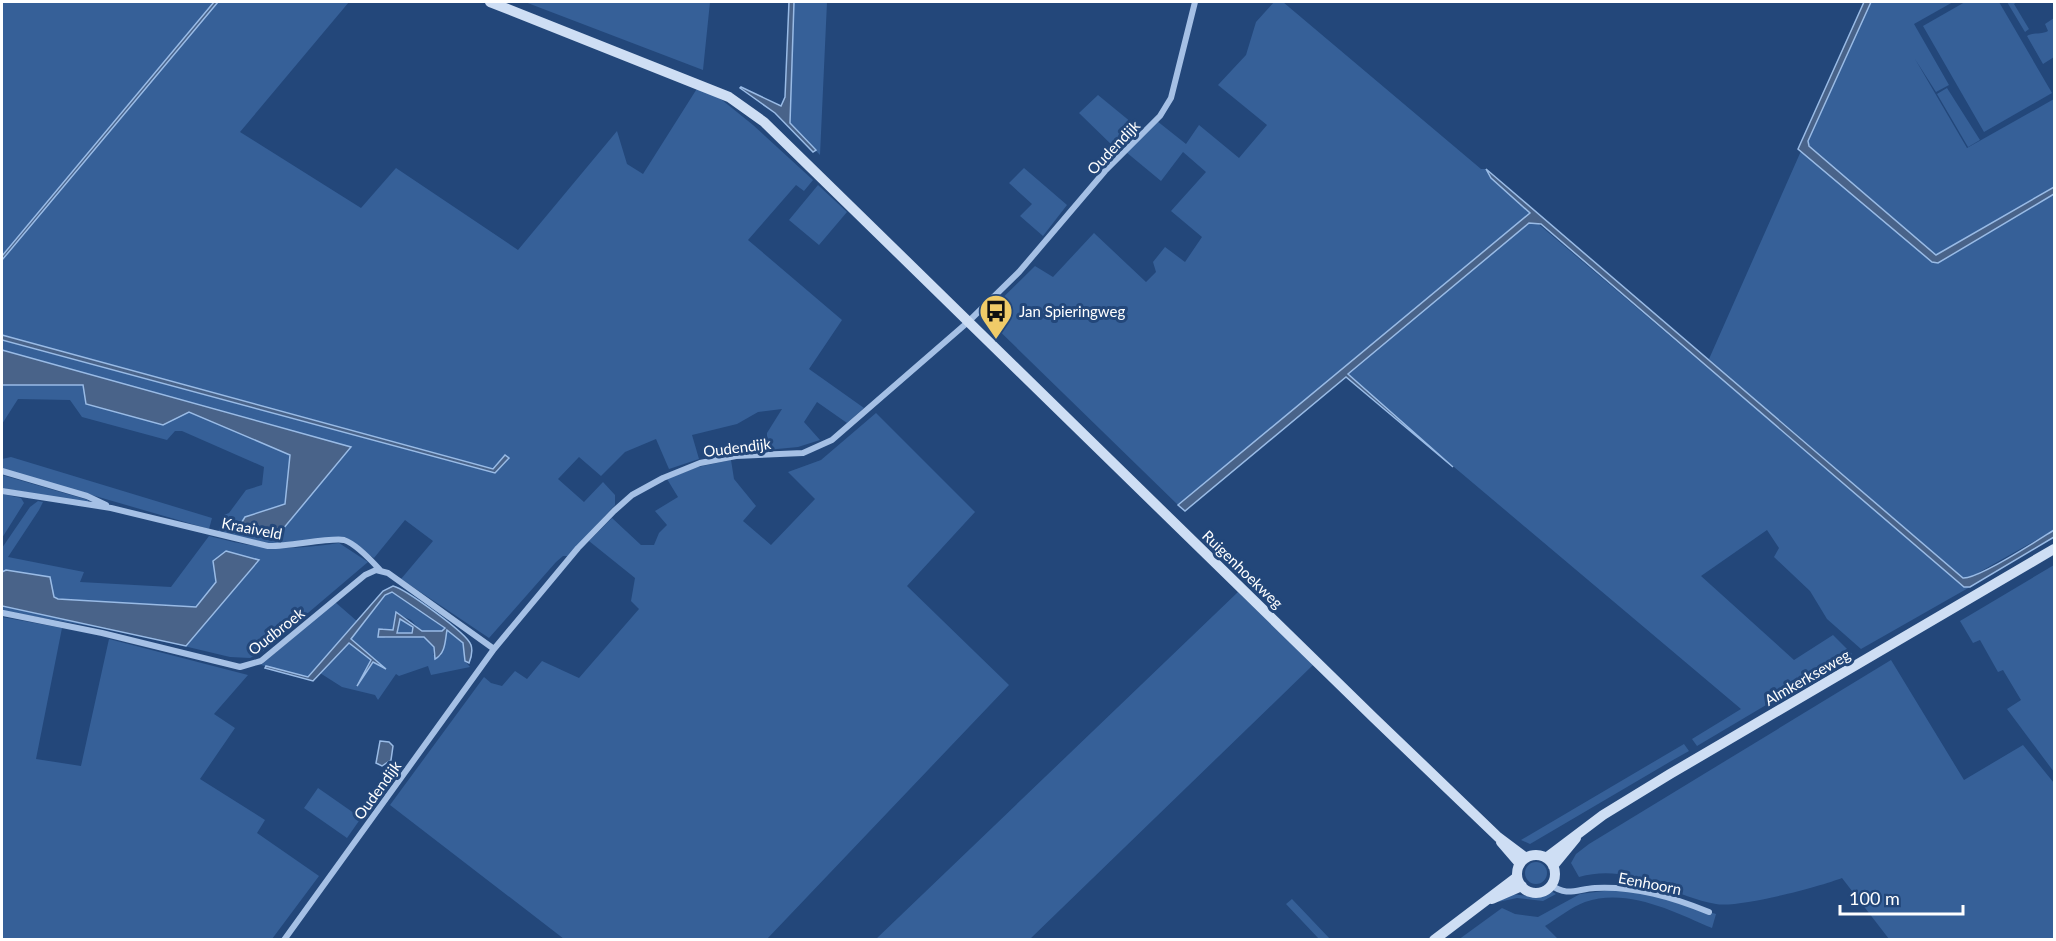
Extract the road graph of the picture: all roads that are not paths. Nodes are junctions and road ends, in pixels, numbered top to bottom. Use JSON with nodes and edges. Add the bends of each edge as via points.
{"nodes":[{"id":1,"x":490,"y":2,"type":"edge"},
{"id":2,"x":1195,"y":2,"type":"edge"},
{"id":3,"x":969,"y":322,"type":"junction"},
{"id":4,"x":2,"y":471,"type":"edge"},
{"id":5,"x":2,"y":491,"type":"edge"},
{"id":6,"x":111,"y":508,"type":"junction"},
{"id":7,"x":2055,"y":549,"type":"edge"},
{"id":8,"x":380,"y":570,"type":"junction"},
{"id":9,"x":3,"y":613,"type":"edge"},
{"id":10,"x":494,"y":649,"type":"junction"},
{"id":11,"x":1523,"y":861,"type":"junction"},
{"id":12,"x":1550,"y":862,"type":"junction"},
{"id":13,"x":1520,"y":882,"type":"junction"},
{"id":14,"x":1551,"y":885,"type":"junction"},
{"id":15,"x":1709,"y":912,"type":"dead end"},
{"id":16,"x":284,"y":939,"type":"edge"},
{"id":17,"x":1434,"y":939,"type":"edge"}],
"edges":[{"from":1,"to":3,"type":"street","via":[[729,97],[764,122]]},
{"from":2,"to":3,"type":"street","name":"Oudendijk","via":[[1171,98],[1160,117],[1105,171],[1019,272]]},
{"from":3,"to":10,"type":"street","name":"Oudendijk","via":[[850,426],[818,448],[700,463],[632,495],[578,548]]},
{"from":3,"to":11,"type":"street","name":"Ruigenhoekweg","via":[[1498,837],[1504,849]]},
{"from":4,"to":6,"type":"street","name":"Kraaiveld","via":[[87,496]]},
{"from":5,"to":6,"type":"street","name":"Kraaiveld"},
{"from":6,"to":8,"type":"street","name":"Kraaiveld","via":[[268,546],[289,547],[338,539],[346,541]]},
{"from":7,"to":12,"type":"street","name":"Almkerkseweg","via":[[1603,815]]},
{"from":8,"to":9,"type":"street","name":"Oudbroek","via":[[368,572],[261,660],[240,667]]},
{"from":8,"to":10,"type":"street"},
{"from":10,"to":16,"type":"street","name":"Oudendijk"},
{"from":11,"to":12,"type":"street","via":[[1539,855]]},
{"from":11,"to":13,"type":"street"},
{"from":12,"to":14,"type":"street","via":[[1555,876]]},
{"from":13,"to":14,"type":"street","via":[[1533,892]]},
{"from":13,"to":17,"type":"street"},
{"from":14,"to":15,"type":"street","name":"Eenhoorn","via":[[1570,893],[1589,888],[1626,888],[1681,900]]}]}
